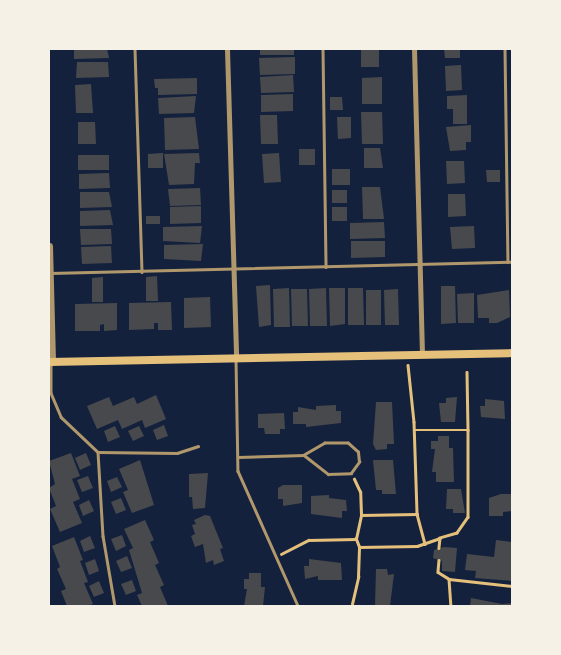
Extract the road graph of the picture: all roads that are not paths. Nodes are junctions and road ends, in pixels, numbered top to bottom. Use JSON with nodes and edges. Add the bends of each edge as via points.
{"nodes":[{"id":1,"x":136,"y":49,"type":"edge"},
{"id":2,"x":227,"y":49,"type":"edge"},
{"id":3,"x":322,"y":49,"type":"edge"},
{"id":4,"x":414,"y":49,"type":"edge"},
{"id":5,"x":505,"y":49,"type":"edge"},
{"id":6,"x":49,"y":246,"type":"edge"},
{"id":7,"x":508,"y":262,"type":"junction"},
{"id":8,"x":512,"y":262,"type":"edge"},
{"id":9,"x":419,"y":264,"type":"junction"},
{"id":10,"x":326,"y":268,"type":"junction"},
{"id":11,"x":233,"y":269,"type":"junction"},
{"id":12,"x":142,"y":272,"type":"junction"},
{"id":13,"x":49,"y":273,"type":"edge"},
{"id":14,"x":512,"y":353,"type":"edge"},
{"id":15,"x":422,"y":354,"type":"junction"},
{"id":16,"x":236,"y":358,"type":"junction"},
{"id":17,"x":50,"y":362,"type":"edge"},
{"id":18,"x":198,"y":446,"type":"dead end"},
{"id":19,"x":98,"y":452,"type":"junction"},
{"id":20,"x":304,"y":455,"type":"junction"},
{"id":21,"x":238,"y":457,"type":"junction"},
{"id":22,"x":115,"y":606,"type":"edge"},
{"id":23,"x":298,"y":606,"type":"edge"}],
"edges":[{"from":1,"to":12,"type":"lane"},
{"from":2,"to":11,"type":"street"},
{"from":3,"to":10,"type":"lane"},
{"from":4,"to":9,"type":"street"},
{"from":5,"to":7,"type":"lane"},
{"from":6,"to":13,"type":"street"},
{"from":7,"to":8,"type":"lane"},
{"from":7,"to":9,"type":"lane"},
{"from":9,"to":10,"type":"lane"},
{"from":9,"to":15,"type":"street"},
{"from":10,"to":11,"type":"lane"},
{"from":11,"to":12,"type":"lane"},
{"from":11,"to":16,"type":"street"},
{"from":12,"to":13,"type":"lane"},
{"from":13,"to":17,"type":"street"},
{"from":14,"to":15,"type":"main road"},
{"from":15,"to":16,"type":"main road"},
{"from":16,"to":17,"type":"main road"},
{"from":16,"to":21,"type":"lane"},
{"from":17,"to":19,"type":"lane","via":[[51,393],[61,418]]},
{"from":18,"to":19,"type":"lane","via":[[177,453]]},
{"from":19,"to":22,"type":"lane","via":[[103,536]]},
{"from":20,"to":20,"type":"lane","via":[[323,472],[351,473],[356,470],[359,457],[350,443],[325,444]]},
{"from":20,"to":21,"type":"lane"},
{"from":21,"to":23,"type":"lane","via":[[238,471]]}]}
